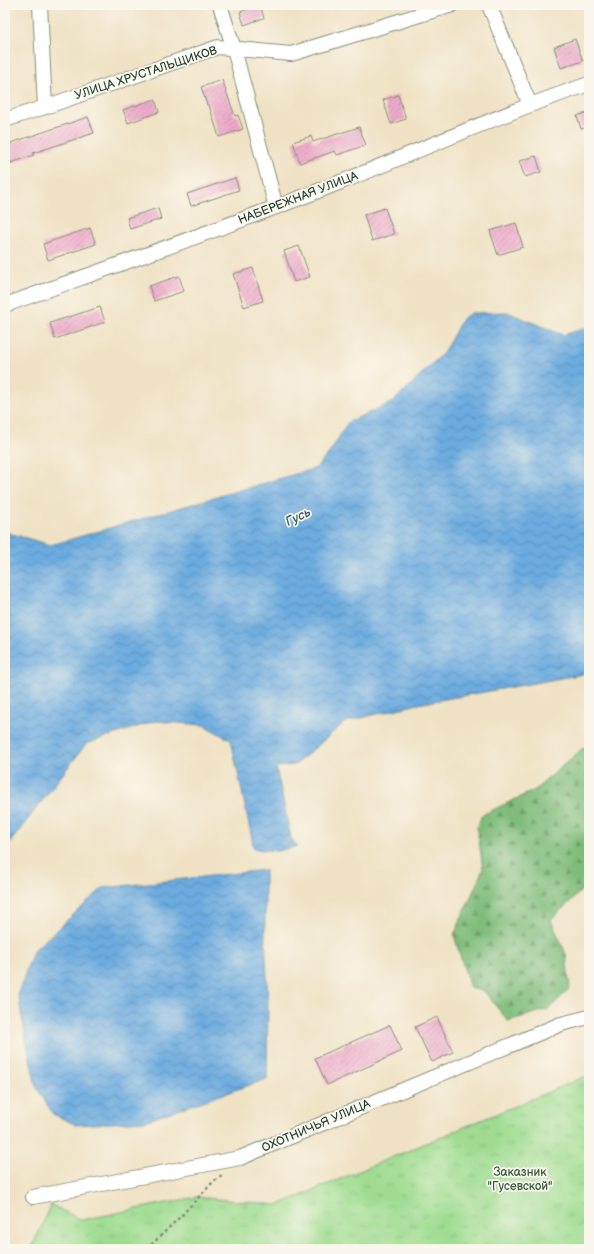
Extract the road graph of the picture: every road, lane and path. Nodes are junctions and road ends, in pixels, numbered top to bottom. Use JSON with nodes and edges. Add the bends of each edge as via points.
{"nodes":[{"id":1,"x":40,"y":5,"type":"edge"},
{"id":2,"x":220,"y":5,"type":"edge"},
{"id":3,"x":452,"y":5,"type":"edge"},
{"id":4,"x":489,"y":5,"type":"edge"},
{"id":5,"x":234,"y":49,"type":"junction"},
{"id":6,"x":589,"y":84,"type":"edge"},
{"id":7,"x":530,"y":105,"type":"junction"},
{"id":8,"x":45,"y":107,"type":"junction"},
{"id":9,"x":5,"y":120,"type":"edge"},
{"id":10,"x":276,"y":207,"type":"junction"},
{"id":11,"x":5,"y":305,"type":"edge"},
{"id":12,"x":589,"y":1017,"type":"edge"},
{"id":13,"x":224,"y":1174,"type":"dead end"},
{"id":14,"x":32,"y":1197,"type":"dead end"},
{"id":15,"x":147,"y":1249,"type":"edge"}],
"edges":[{"from":1,"to":8,"type":"street"},
{"from":2,"to":5,"type":"street"},
{"from":3,"to":5,"type":"street","name":"УЛИЦА ХРУСТАЛЬЩИКОВ","via":[[291,54]]},
{"from":4,"to":7,"type":"street"},
{"from":5,"to":8,"type":"street","name":"УЛИЦА ХРУСТАЛЬЩИКОВ","via":[[218,47]]},
{"from":5,"to":10,"type":"street"},
{"from":6,"to":7,"type":"street","name":"НАБЕРЕЖНАЯ УЛИЦА"},
{"from":7,"to":10,"type":"street","name":"НАБЕРЕЖНАЯ УЛИЦА"},
{"from":8,"to":9,"type":"street","name":"УЛИЦА ХРУСТАЛЬЩИКОВ"},
{"from":10,"to":11,"type":"street","name":"НАБЕРЕЖНАЯ УЛИЦА"},
{"from":12,"to":14,"type":"street","name":"ОХОТНИЧЬЯ УЛИЦА","via":[[561,1024],[240,1158]]},
{"from":13,"to":15,"type":"path"}]}
